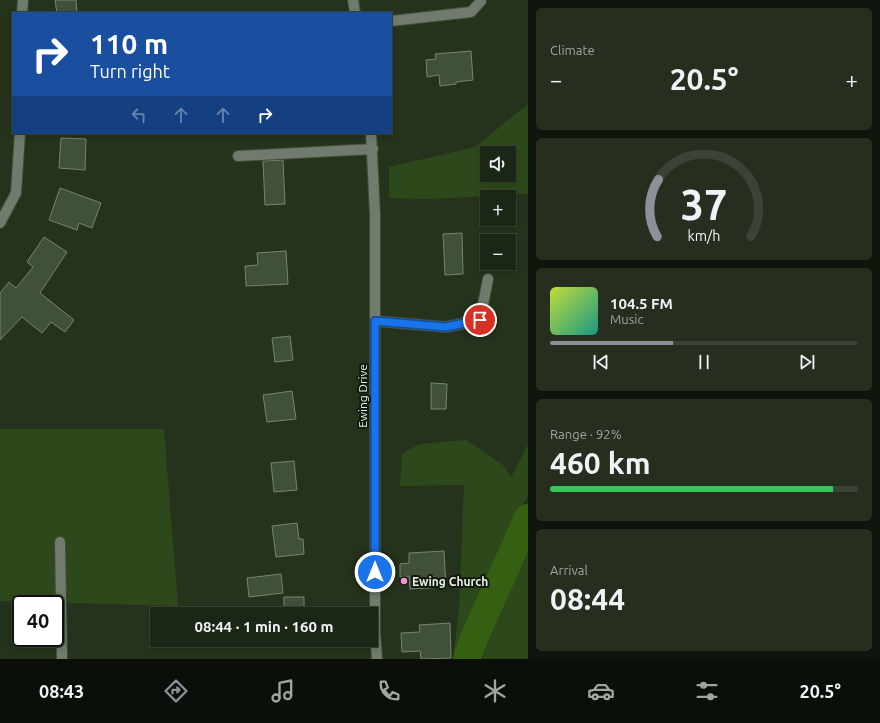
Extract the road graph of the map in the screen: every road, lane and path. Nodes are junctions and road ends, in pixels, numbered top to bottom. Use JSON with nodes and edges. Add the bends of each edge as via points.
{"nodes":[{"id":1,"x":23,"y":0,"type":"edge"},
{"id":2,"x":353,"y":0,"type":"edge"},
{"id":3,"x":481,"y":1,"type":"dead end"},
{"id":4,"x":22,"y":12,"type":"edge"},
{"id":5,"x":355,"y":12,"type":"edge"},
{"id":6,"x":392,"y":21,"type":"edge"},
{"id":7,"x":20,"y":134,"type":"edge"},
{"id":8,"x":371,"y":134,"type":"edge"},
{"id":9,"x":373,"y":149,"type":"junction"},
{"id":10,"x":238,"y":156,"type":"dead end"},
{"id":11,"x":0,"y":224,"type":"edge"},
{"id":12,"x":488,"y":279,"type":"dead end"},
{"id":13,"x":375,"y":321,"type":"junction"},
{"id":14,"x":60,"y":542,"type":"dead end"},
{"id":15,"x":62,"y":659,"type":"edge"},
{"id":16,"x":378,"y":659,"type":"edge"}],
"edges":[{"from":1,"to":4,"type":"street"},
{"from":2,"to":5,"type":"street"},
{"from":3,"to":6,"type":"street","via":[[470,12]]},
{"from":7,"to":11,"type":"street","via":[[16,193]]},
{"from":8,"to":9,"type":"street","name":"Ewing Drive"},
{"from":9,"to":10,"type":"street"},
{"from":9,"to":13,"type":"street","name":"Ewing Drive"},
{"from":12,"to":13,"type":"street","via":[[480,320],[446,327]]},
{"from":13,"to":16,"type":"street","name":"Ewing Drive","via":[[375,633]]},
{"from":14,"to":15,"type":"street"}]}
